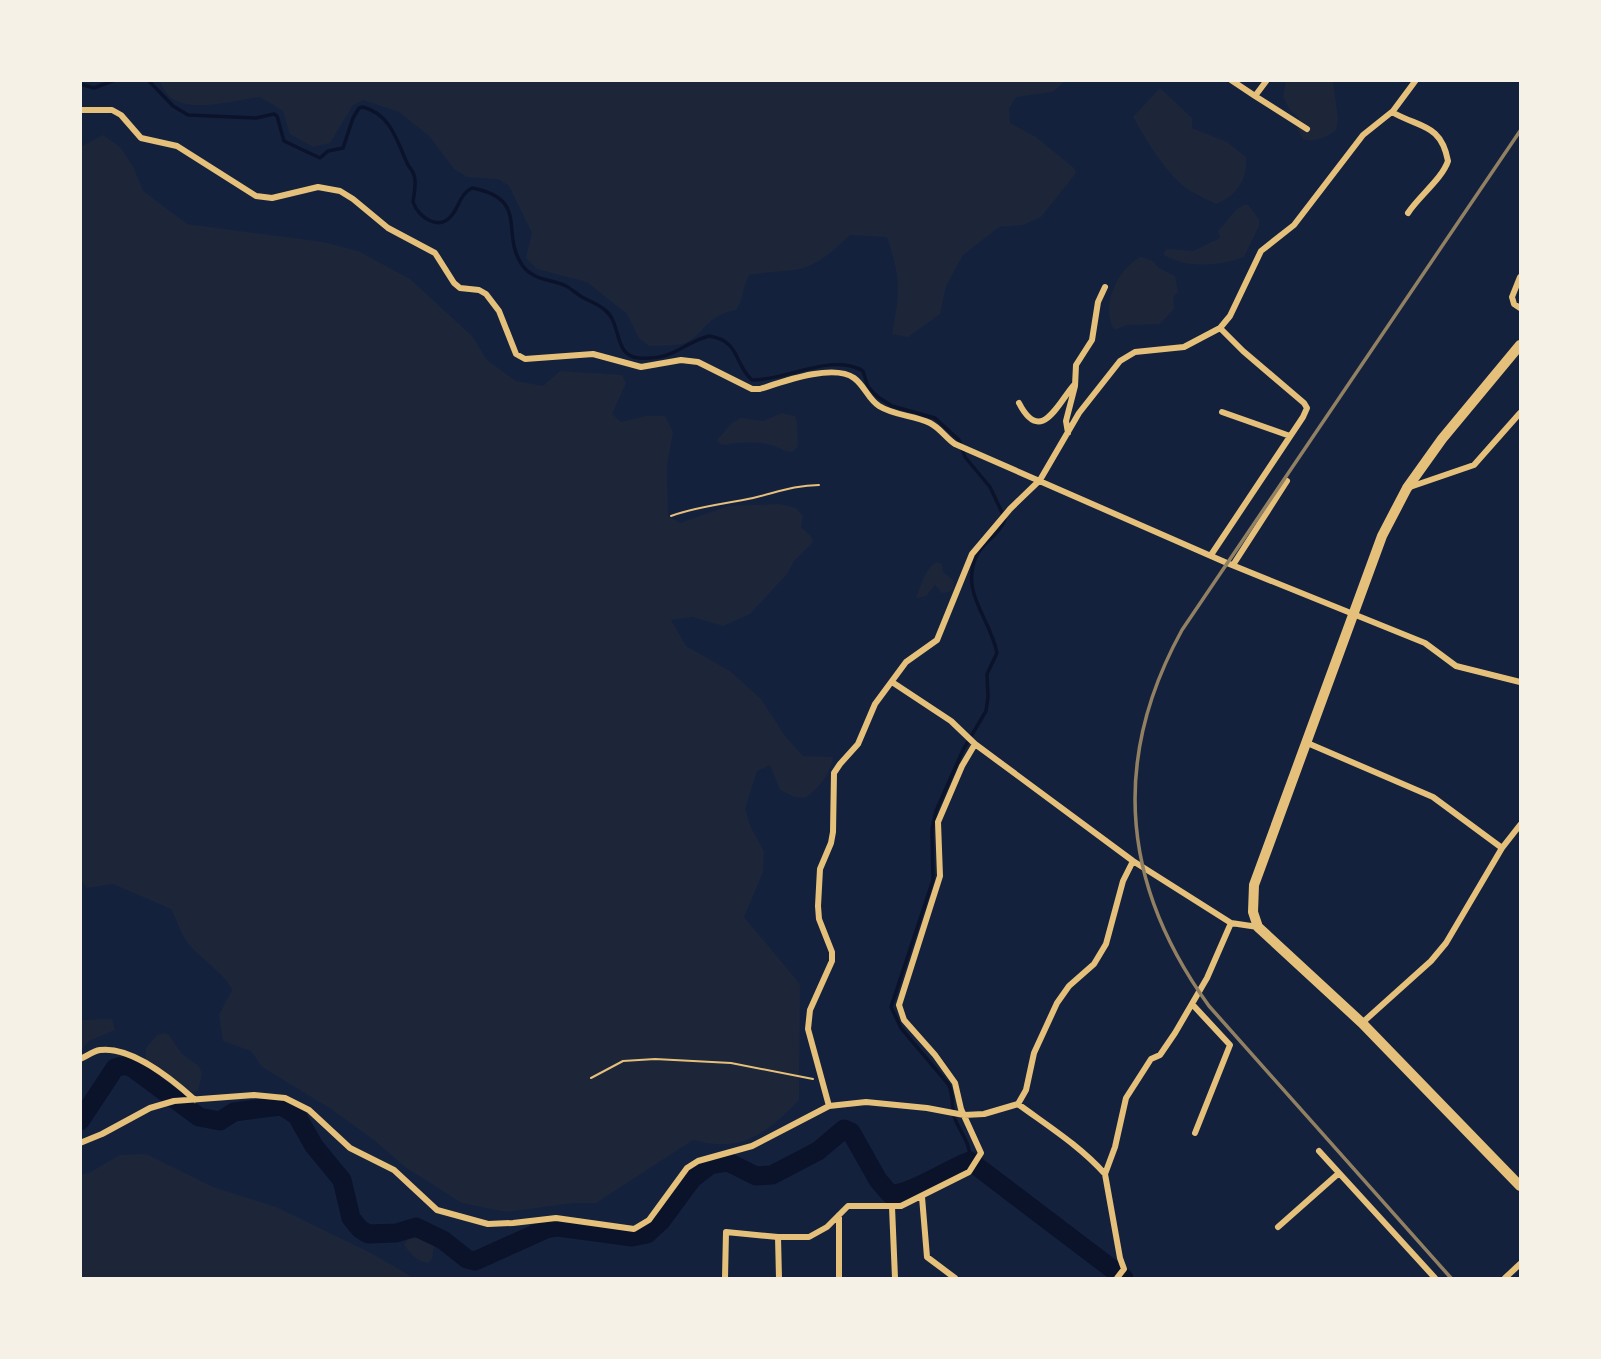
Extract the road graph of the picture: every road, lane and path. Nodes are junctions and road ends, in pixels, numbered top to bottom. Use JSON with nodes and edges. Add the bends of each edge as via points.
{"nodes":[{"id":1,"x":1231,"y":80,"type":"edge"},
{"id":2,"x":1266,"y":80,"type":"edge"},
{"id":3,"x":1416,"y":80,"type":"edge"},
{"id":4,"x":1255,"y":96,"type":"junction"},
{"id":5,"x":80,"y":110,"type":"edge"},
{"id":6,"x":1392,"y":112,"type":"junction"},
{"id":7,"x":1307,"y":129,"type":"dead end"},
{"id":8,"x":1408,"y":214,"type":"dead end"},
{"id":9,"x":1521,"y":277,"type":"edge"},
{"id":10,"x":1105,"y":287,"type":"dead end"},
{"id":11,"x":1521,"y":308,"type":"edge"},
{"id":12,"x":1220,"y":328,"type":"junction"},
{"id":13,"x":1521,"y":345,"type":"edge"},
{"id":14,"x":1075,"y":383,"type":"junction"},
{"id":15,"x":1019,"y":403,"type":"dead end"},
{"id":16,"x":1222,"y":412,"type":"dead end"},
{"id":17,"x":1521,"y":413,"type":"edge"},
{"id":18,"x":1068,"y":435,"type":"junction"},
{"id":19,"x":1290,"y":436,"type":"junction"},
{"id":20,"x":1040,"y":480,"type":"junction"},
{"id":21,"x":1287,"y":481,"type":"dead end"},
{"id":22,"x":819,"y":485,"type":"dead end"},
{"id":23,"x":1407,"y":488,"type":"junction"},
{"id":24,"x":671,"y":516,"type":"dead end"},
{"id":25,"x":1211,"y":555,"type":"junction"},
{"id":26,"x":1233,"y":565,"type":"junction"},
{"id":27,"x":1353,"y":613,"type":"junction"},
{"id":28,"x":892,"y":682,"type":"junction"},
{"id":29,"x":1521,"y":682,"type":"edge"},
{"id":30,"x":972,"y":741,"type":"junction"},
{"id":31,"x":1305,"y":742,"type":"junction"},
{"id":32,"x":1521,"y":825,"type":"edge"},
{"id":33,"x":1502,"y":848,"type":"junction"},
{"id":34,"x":1133,"y":861,"type":"junction"},
{"id":35,"x":1231,"y":923,"type":"junction"},
{"id":36,"x":1258,"y":927,"type":"junction"},
{"id":37,"x":1192,"y":1004,"type":"junction"},
{"id":38,"x":1362,"y":1023,"type":"junction"},
{"id":39,"x":80,"y":1059,"type":"edge"},
{"id":40,"x":591,"y":1078,"type":"dead end"},
{"id":41,"x":821,"y":1080,"type":"junction"},
{"id":42,"x":195,"y":1100,"type":"junction"},
{"id":43,"x":1018,"y":1104,"type":"junction"},
{"id":44,"x":829,"y":1106,"type":"junction"},
{"id":45,"x":962,"y":1115,"type":"junction"},
{"id":46,"x":1195,"y":1133,"type":"dead end"},
{"id":47,"x":80,"y":1143,"type":"edge"},
{"id":48,"x":1319,"y":1150,"type":"dead end"},
{"id":49,"x":1339,"y":1173,"type":"junction"},
{"id":50,"x":1105,"y":1174,"type":"junction"},
{"id":51,"x":1521,"y":1186,"type":"edge"},
{"id":52,"x":922,"y":1197,"type":"junction"},
{"id":53,"x":892,"y":1207,"type":"junction"},
{"id":54,"x":839,"y":1215,"type":"junction"},
{"id":55,"x":1279,"y":1227,"type":"dead end"},
{"id":56,"x":778,"y":1237,"type":"junction"},
{"id":57,"x":1521,"y":1264,"type":"edge"},
{"id":58,"x":725,"y":1279,"type":"edge"},
{"id":59,"x":779,"y":1279,"type":"edge"},
{"id":60,"x":839,"y":1279,"type":"edge"},
{"id":61,"x":895,"y":1279,"type":"edge"},
{"id":62,"x":955,"y":1279,"type":"edge"},
{"id":63,"x":1117,"y":1279,"type":"edge"},
{"id":64,"x":1435,"y":1279,"type":"edge"},
{"id":65,"x":1505,"y":1279,"type":"edge"}],
"edges":[{"from":1,"to":4,"type":"street"},
{"from":2,"to":4,"type":"street"},
{"from":3,"to":6,"type":"street"},
{"from":4,"to":7,"type":"street"},
{"from":5,"to":20,"type":"street","via":[[112,110],[141,138],[177,146],[256,196],[272,198],[318,187],[340,191],[388,228],[435,253],[460,288],[486,294],[499,311],[516,354],[525,359],[593,354],[641,367],[688,360],[760,390],[822,373],[847,375],[892,414],[927,421],[955,444]]},
{"from":6,"to":8,"type":"street","via":[[1440,137],[1448,161]]},
{"from":6,"to":12,"type":"street","via":[[1363,135],[1294,225],[1261,251]]},
{"from":9,"to":11,"type":"street","via":[[1512,297]]},
{"from":10,"to":14,"type":"street","via":[[1092,340],[1076,365]]},
{"from":12,"to":18,"type":"street","via":[[1184,347],[1125,356],[1079,413]]},
{"from":12,"to":19,"type":"street","via":[[1304,403],[1305,413]]},
{"from":13,"to":23,"type":"main road"},
{"from":14,"to":15,"type":"street","via":[[1044,421],[1030,418]]},
{"from":14,"to":18,"type":"street","via":[[1067,414]]},
{"from":16,"to":19,"type":"street"},
{"from":17,"to":23,"type":"street","via":[[1474,465]]},
{"from":18,"to":20,"type":"street"},
{"from":19,"to":25,"type":"street"},
{"from":20,"to":25,"type":"street"},
{"from":20,"to":28,"type":"street","via":[[972,554],[937,640],[906,663]]},
{"from":21,"to":26,"type":"street"},
{"from":22,"to":24,"type":"path","via":[[696,507]]},
{"from":23,"to":27,"type":"main road","via":[[1382,536]]},
{"from":25,"to":26,"type":"street"},
{"from":26,"to":27,"type":"street"},
{"from":27,"to":29,"type":"street","via":[[1425,643],[1456,666]]},
{"from":27,"to":31,"type":"main road"},
{"from":28,"to":30,"type":"street","via":[[951,721]]},
{"from":28,"to":41,"type":"street","via":[[875,704],[858,744],[834,773],[833,832],[820,869],[818,906],[832,961],[810,1010],[808,1029]]},
{"from":30,"to":34,"type":"street"},
{"from":30,"to":45,"type":"street","via":[[939,822],[940,876],[899,1005],[904,1020],[955,1083]]},
{"from":31,"to":33,"type":"street","via":[[1433,797]]},
{"from":31,"to":36,"type":"main road","via":[[1254,885],[1253,912]]},
{"from":32,"to":33,"type":"street"},
{"from":33,"to":38,"type":"street","via":[[1446,943]]},
{"from":34,"to":35,"type":"street"},
{"from":34,"to":43,"type":"street","via":[[1106,944],[1094,964],[1057,1003]]},
{"from":35,"to":36,"type":"street"},
{"from":35,"to":37,"type":"street"},
{"from":36,"to":38,"type":"main road"},
{"from":37,"to":46,"type":"street","via":[[1230,1045]]},
{"from":37,"to":50,"type":"street","via":[[1166,1049],[1150,1059],[1126,1098]]},
{"from":38,"to":51,"type":"main road"},
{"from":39,"to":42,"type":"street","via":[[98,1050],[128,1054]]},
{"from":40,"to":41,"type":"path","via":[[623,1061],[655,1059],[731,1063]]},
{"from":41,"to":44,"type":"street"},
{"from":42,"to":44,"type":"street","via":[[254,1095],[299,1103],[350,1148],[394,1170],[437,1210],[465,1219],[498,1224],[556,1218],[634,1230],[649,1220],[687,1168],[698,1161],[752,1146]]},
{"from":42,"to":47,"type":"street","via":[[150,1108]]},
{"from":43,"to":45,"type":"street"},
{"from":43,"to":50,"type":"street"},
{"from":44,"to":45,"type":"street","via":[[866,1102]]},
{"from":45,"to":52,"type":"street","via":[[981,1153],[971,1170]]},
{"from":48,"to":49,"type":"street"},
{"from":49,"to":55,"type":"street"},
{"from":49,"to":64,"type":"street"},
{"from":50,"to":63,"type":"street","via":[[1124,1269]]},
{"from":52,"to":53,"type":"street"},
{"from":52,"to":62,"type":"street","via":[[927,1256]]},
{"from":53,"to":54,"type":"street","via":[[851,1205]]},
{"from":53,"to":61,"type":"street"},
{"from":54,"to":56,"type":"street","via":[[816,1235]]},
{"from":54,"to":60,"type":"street"},
{"from":56,"to":58,"type":"street","via":[[726,1232]]},
{"from":56,"to":59,"type":"street"},
{"from":57,"to":65,"type":"street"}]}
